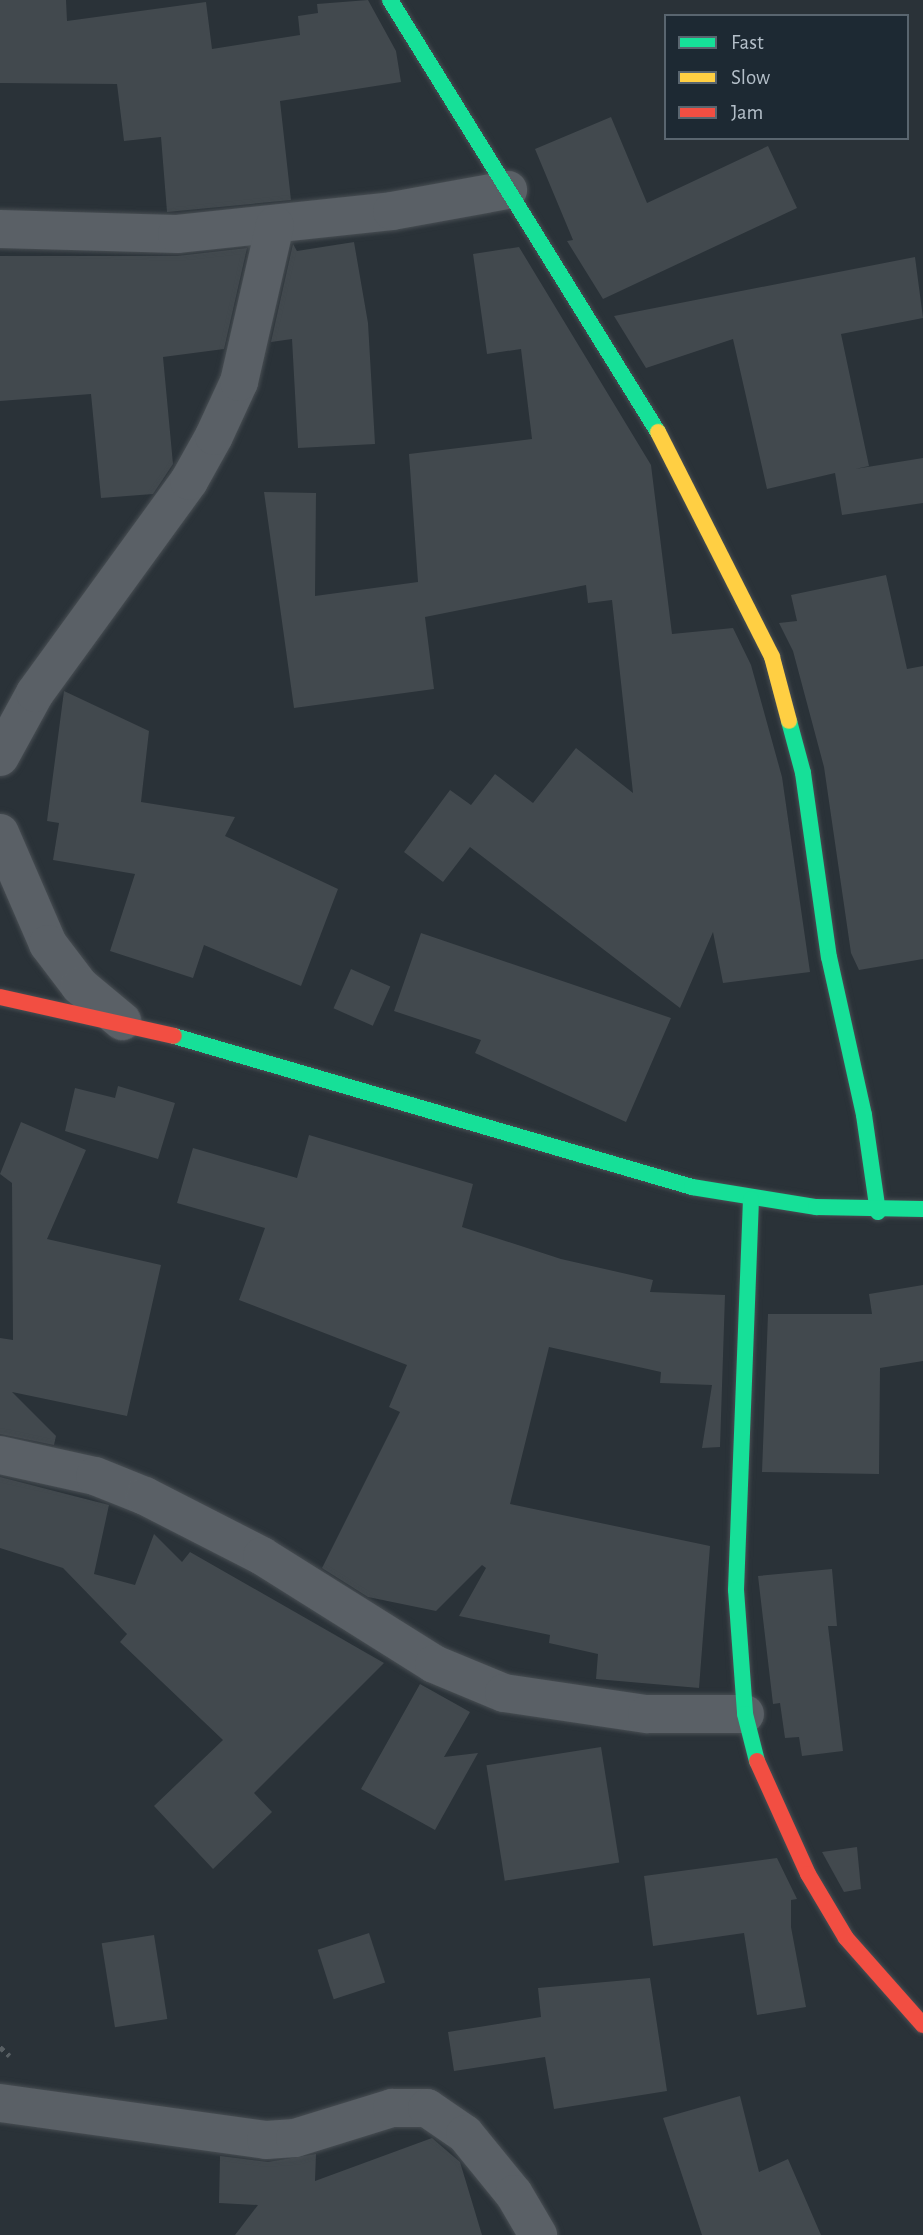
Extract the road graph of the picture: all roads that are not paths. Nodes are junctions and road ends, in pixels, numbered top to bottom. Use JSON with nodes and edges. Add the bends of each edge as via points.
{"nodes":[{"id":1,"x":390,"y":0,"type":"edge"},
{"id":2,"x":508,"y":190,"type":"junction"},
{"id":3,"x":275,"y":225,"type":"junction"},
{"id":4,"x":0,"y":229,"type":"edge"},
{"id":5,"x":0,"y":757,"type":"edge"},
{"id":6,"x":0,"y":833,"type":"edge"},
{"id":7,"x":0,"y":997,"type":"edge"},
{"id":8,"x":122,"y":1021,"type":"junction"},
{"id":9,"x":751,"y":1199,"type":"junction"},
{"id":10,"x":923,"y":1209,"type":"edge"},
{"id":11,"x":878,"y":1212,"type":"junction"},
{"id":12,"x":0,"y":1455,"type":"edge"},
{"id":13,"x":745,"y":1714,"type":"junction"},
{"id":14,"x":923,"y":2025,"type":"edge"},
{"id":15,"x":0,"y":2103,"type":"edge"},
{"id":16,"x":538,"y":2235,"type":"edge"}],
"edges":[{"from":1,"to":2,"type":"street"},
{"from":2,"to":3,"type":"street"},
{"from":2,"to":11,"type":"street","via":[[648,412],[720,546],[787,696]]},
{"from":3,"to":4,"type":"street","via":[[177,234]]},
{"from":3,"to":5,"type":"street","via":[[239,382],[214,436],[189,481],[35,692]]},
{"from":6,"to":8,"type":"street","via":[[48,944],[80,986]]},
{"from":7,"to":8,"type":"street"},
{"from":8,"to":9,"type":"street"},
{"from":9,"to":11,"type":"street"},
{"from":9,"to":13,"type":"street","via":[[736,1590]]},
{"from":10,"to":11,"type":"street"},
{"from":12,"to":13,"type":"street","via":[[95,1476],[145,1496],[262,1556],[434,1664],[504,1693],[647,1714]]},
{"from":13,"to":14,"type":"street","via":[[770,1796],[808,1874],[846,1938]]},
{"from":15,"to":16,"type":"street","via":[[266,2140],[295,2138],[393,2108],[427,2108],[465,2134]]}]}
